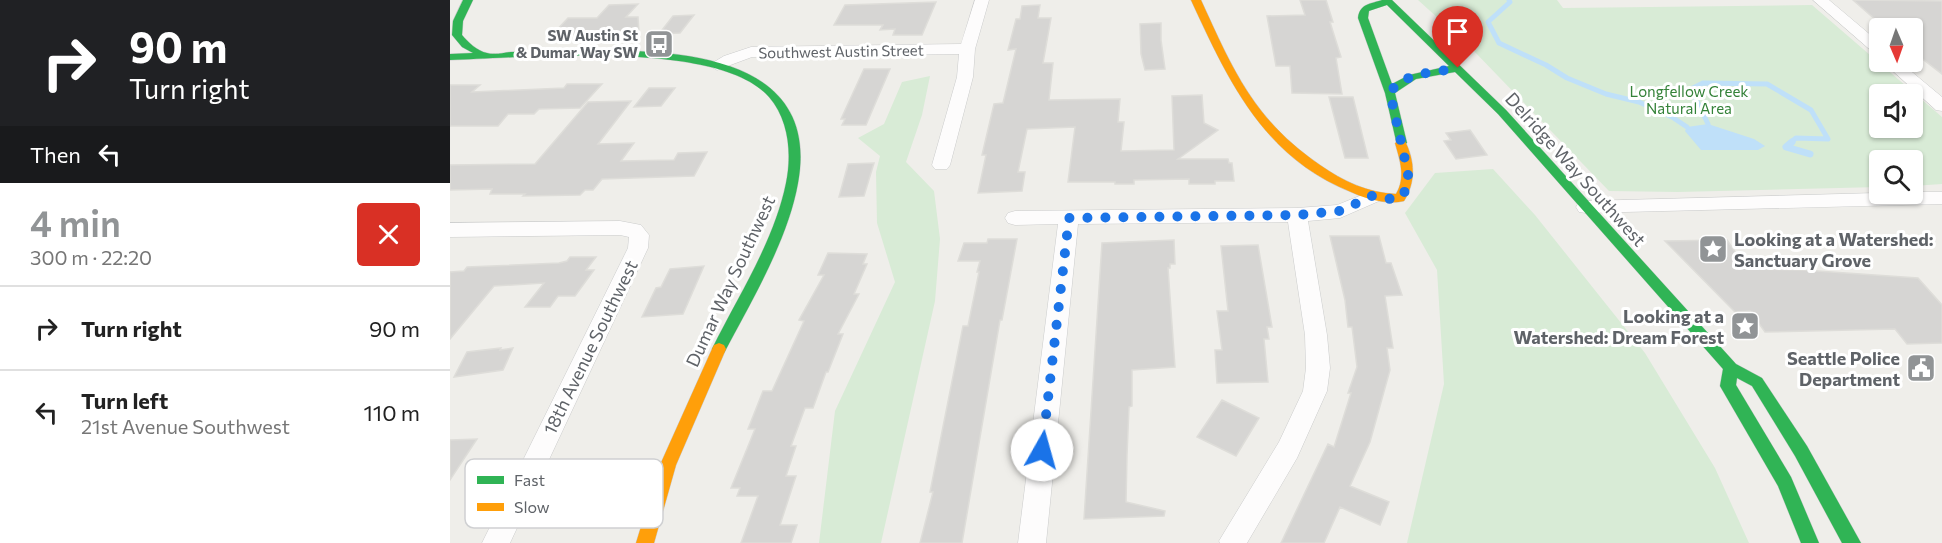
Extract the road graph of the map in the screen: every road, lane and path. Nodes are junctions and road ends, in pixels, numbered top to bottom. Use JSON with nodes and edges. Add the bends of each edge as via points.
{"nodes":[{"id":1,"x":460,"y":0,"type":"edge"},
{"id":2,"x":468,"y":0,"type":"edge"},
{"id":3,"x":982,"y":0,"type":"edge"},
{"id":4,"x":1196,"y":0,"type":"edge"},
{"id":5,"x":1820,"y":0,"type":"edge"},
{"id":6,"x":1388,"y":1,"type":"edge"},
{"id":7,"x":450,"y":9,"type":"edge"},
{"id":8,"x":1869,"y":42,"type":"edge"},
{"id":9,"x":967,"y":49,"type":"junction"},
{"id":10,"x":484,"y":56,"type":"junction"},
{"id":11,"x":450,"y":57,"type":"edge"},
{"id":12,"x":717,"y":65,"type":"junction"},
{"id":13,"x":1458,"y":68,"type":"junction"},
{"id":14,"x":1903,"y":72,"type":"edge"},
{"id":15,"x":1390,"y":93,"type":"junction"},
{"id":16,"x":1942,"y":106,"type":"edge"},
{"id":17,"x":941,"y":165,"type":"dead end"},
{"id":18,"x":1372,"y":196,"type":"junction"},
{"id":19,"x":1942,"y":198,"type":"edge"},
{"id":20,"x":1586,"y":207,"type":"junction"},
{"id":21,"x":1297,"y":215,"type":"junction"},
{"id":22,"x":1016,"y":218,"type":"dead end"},
{"id":23,"x":1069,"y":218,"type":"junction"},
{"id":24,"x":450,"y":230,"type":"edge"},
{"id":25,"x":1731,"y":368,"type":"junction"},
{"id":26,"x":536,"y":459,"type":"edge"},
{"id":27,"x":1785,"y":482,"type":"junction"},
{"id":28,"x":663,"y":483,"type":"edge"},
{"id":29,"x":503,"y":528,"type":"edge"},
{"id":30,"x":649,"y":528,"type":"edge"},
{"id":31,"x":1850,"y":540,"type":"edge"},
{"id":32,"x":1233,"y":541,"type":"dead end"},
{"id":33,"x":496,"y":543,"type":"edge"},
{"id":34,"x":645,"y":543,"type":"edge"},
{"id":35,"x":1032,"y":543,"type":"edge"},
{"id":36,"x":1810,"y":543,"type":"edge"},
{"id":37,"x":1867,"y":543,"type":"edge"}],
"edges":[{"from":1,"to":7,"type":"street"},
{"from":2,"to":10,"type":"street","via":[[451,31],[464,48]]},
{"from":3,"to":9,"type":"street"},
{"from":4,"to":18,"type":"street","via":[[1260,122],[1321,171]]},
{"from":5,"to":8,"type":"street"},
{"from":6,"to":13,"type":"street","name":"Delridge Way Southwest"},
{"from":6,"to":15,"type":"street","via":[[1369,6],[1363,18]]},
{"from":9,"to":12,"type":"street","name":"Southwest Austin Street","via":[[751,52]]},
{"from":9,"to":17,"type":"street","via":[[965,77]]},
{"from":10,"to":11,"type":"street"},
{"from":10,"to":12,"type":"street","name":"Dumar Way Southwest","via":[[610,54],[689,58]]},
{"from":12,"to":28,"type":"street","name":"Dumar Way Southwest","via":[[754,81],[784,110],[794,133],[795,176]]},
{"from":13,"to":15,"type":"street","via":[[1405,78]]},
{"from":13,"to":20,"type":"street","name":"Delridge Way Southwest"},
{"from":14,"to":16,"type":"street"},
{"from":15,"to":18,"type":"street","via":[[1408,187],[1400,198]]},
{"from":18,"to":21,"type":"street","via":[[1340,211]]},
{"from":19,"to":20,"type":"street"},
{"from":20,"to":25,"type":"street","name":"Delridge Way Southwest"},
{"from":21,"to":23,"type":"street"},
{"from":21,"to":32,"type":"street","via":[[1316,335],[1315,391],[1288,450]]},
{"from":22,"to":23,"type":"street"},
{"from":23,"to":35,"type":"street"},
{"from":24,"to":26,"type":"street","name":"18th Avenue Southwest","via":[[620,228],[634,230],[639,236],[638,248]]},
{"from":25,"to":27,"type":"street","via":[[1728,386]]},
{"from":25,"to":31,"type":"street","name":"Delridge Way Southwest","via":[[1757,382]]},
{"from":27,"to":31,"type":"street"},
{"from":27,"to":36,"type":"street"},
{"from":29,"to":33,"type":"street","name":"18th Avenue Southwest"},
{"from":30,"to":34,"type":"street","name":"Dumar Way Southwest"},
{"from":31,"to":37,"type":"street"}]}
